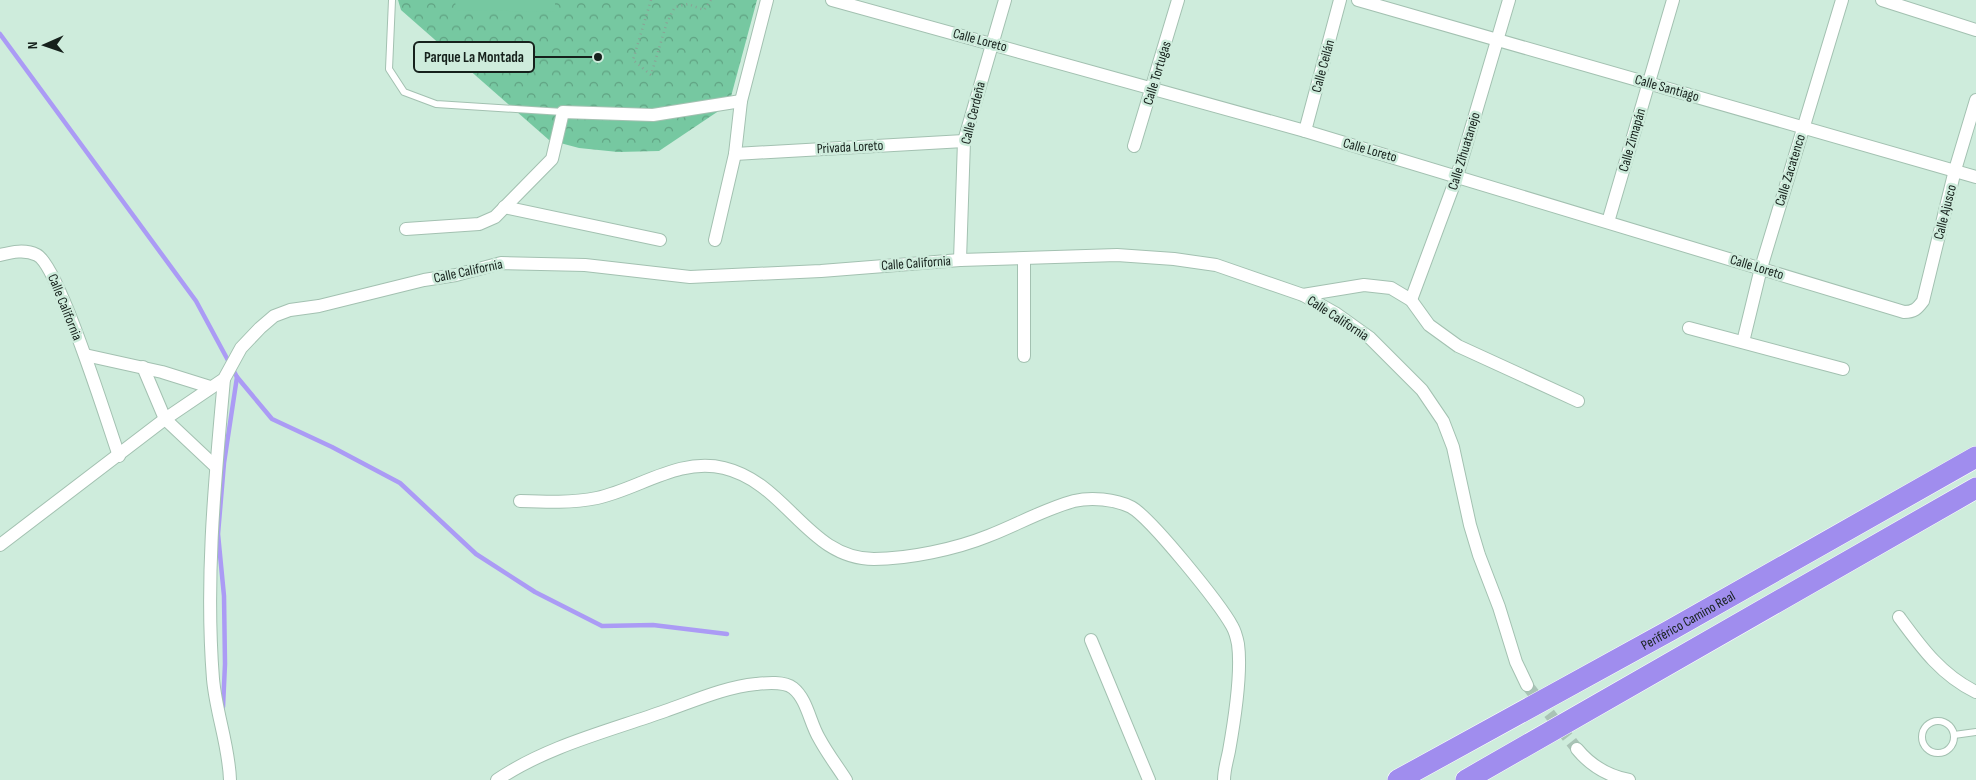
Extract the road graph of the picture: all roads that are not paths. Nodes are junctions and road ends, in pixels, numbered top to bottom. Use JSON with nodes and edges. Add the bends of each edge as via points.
{"nodes":[{"id":1,"x":392,"y":0,"type":"edge"},
{"id":2,"x":767,"y":0,"type":"edge"},
{"id":3,"x":832,"y":0,"type":"edge"},
{"id":4,"x":1005,"y":0,"type":"edge"},
{"id":5,"x":1178,"y":0,"type":"edge"},
{"id":6,"x":1340,"y":0,"type":"edge"},
{"id":7,"x":1358,"y":0,"type":"edge"},
{"id":8,"x":1509,"y":0,"type":"edge"},
{"id":9,"x":1673,"y":0,"type":"edge"},
{"id":10,"x":1842,"y":0,"type":"edge"},
{"id":11,"x":1882,"y":0,"type":"edge"},
{"id":12,"x":1976,"y":30,"type":"edge"},
{"id":13,"x":1497,"y":41,"type":"junction"},
{"id":14,"x":992,"y":44,"type":"junction"},
{"id":15,"x":1648,"y":82,"type":"junction"},
{"id":16,"x":1153,"y":89,"type":"junction"},
{"id":17,"x":1976,"y":100,"type":"edge"},
{"id":18,"x":741,"y":101,"type":"junction"},
{"id":19,"x":563,"y":112,"type":"junction"},
{"id":20,"x":1803,"y":127,"type":"junction"},
{"id":21,"x":1305,"y":131,"type":"junction"},
{"id":22,"x":964,"y":140,"type":"junction"},
{"id":23,"x":1134,"y":146,"type":"dead end"},
{"id":24,"x":735,"y":154,"type":"junction"},
{"id":25,"x":1955,"y":170,"type":"junction"},
{"id":26,"x":1457,"y":176,"type":"junction"},
{"id":27,"x":1976,"y":177,"type":"edge"},
{"id":28,"x":504,"y":207,"type":"junction"},
{"id":29,"x":1608,"y":222,"type":"junction"},
{"id":30,"x":406,"y":229,"type":"dead end"},
{"id":31,"x":660,"y":240,"type":"dead end"},
{"id":32,"x":716,"y":240,"type":"dead end"},
{"id":33,"x":0,"y":255,"type":"edge"},
{"id":34,"x":1024,"y":259,"type":"junction"},
{"id":35,"x":960,"y":260,"type":"junction"},
{"id":36,"x":1761,"y":268,"type":"junction"},
{"id":37,"x":1302,"y":295,"type":"junction"},
{"id":38,"x":1412,"y":300,"type":"junction"},
{"id":39,"x":1904,"y":312,"type":"joint"},
{"id":40,"x":1689,"y":328,"type":"dead end"},
{"id":41,"x":1743,"y":342,"type":"junction"},
{"id":42,"x":85,"y":355,"type":"junction"},
{"id":43,"x":1024,"y":356,"type":"dead end"},
{"id":44,"x":143,"y":367,"type":"junction"},
{"id":45,"x":1843,"y":369,"type":"dead end"},
{"id":46,"x":224,"y":379,"type":"junction"},
{"id":47,"x":210,"y":387,"type":"junction"},
{"id":48,"x":1578,"y":401,"type":"dead end"},
{"id":49,"x":165,"y":419,"type":"junction"},
{"id":50,"x":119,"y":456,"type":"junction"},
{"id":51,"x":1976,"y":457,"type":"edge"},
{"id":52,"x":216,"y":467,"type":"junction"},
{"id":53,"x":1976,"y":488,"type":"edge"},
{"id":54,"x":520,"y":501,"type":"dead end"},
{"id":55,"x":0,"y":545,"type":"edge"},
{"id":56,"x":1899,"y":616,"type":"dead end"},
{"id":57,"x":1090,"y":640,"type":"dead end"},
{"id":58,"x":1527,"y":685,"type":"tunnel mouth"},
{"id":59,"x":1976,"y":692,"type":"edge"},
{"id":60,"x":1976,"y":732,"type":"edge"},
{"id":61,"x":1954,"y":734,"type":"junction"},
{"id":62,"x":1577,"y":749,"type":"tunnel mouth"},
{"id":63,"x":1620,"y":779,"type":"edge"},
{"id":64,"x":230,"y":780,"type":"edge"},
{"id":65,"x":497,"y":780,"type":"edge"},
{"id":66,"x":846,"y":780,"type":"edge"},
{"id":67,"x":1149,"y":780,"type":"edge"},
{"id":68,"x":1224,"y":780,"type":"edge"},
{"id":69,"x":1398,"y":780,"type":"edge"},
{"id":70,"x":1466,"y":780,"type":"edge"}],
"edges":[{"from":1,"to":19,"type":"lane","via":[[389,69],[404,92],[436,104]]},
{"from":2,"to":18,"type":"street"},
{"from":3,"to":14,"type":"street","name":"Calle Loreto"},
{"from":4,"to":14,"type":"street","name":"Calle Cerdeña"},
{"from":5,"to":16,"type":"street","name":"Calle Tortugas"},
{"from":6,"to":21,"type":"street","name":"Calle Ceilán"},
{"from":7,"to":13,"type":"street","name":"Calle Santiago"},
{"from":8,"to":13,"type":"street","name":"Calle Zihuatanejo"},
{"from":9,"to":15,"type":"street","name":"Calle Zimapán"},
{"from":10,"to":20,"type":"street","name":"Calle Zacatenco"},
{"from":11,"to":12,"type":"street"},
{"from":13,"to":15,"type":"street","name":"Calle Santiago"},
{"from":13,"to":26,"type":"street","name":"Calle Zihuatanejo"},
{"from":14,"to":16,"type":"street","name":"Calle Loreto"},
{"from":14,"to":22,"type":"street","name":"Calle Cerdeña"},
{"from":15,"to":20,"type":"street","name":"Calle Santiago"},
{"from":15,"to":29,"type":"street","name":"Calle Zimapán"},
{"from":16,"to":21,"type":"street","name":"Calle Loreto"},
{"from":16,"to":23,"type":"street","name":"Calle Tortugas"},
{"from":17,"to":25,"type":"street","name":"Calle Ajusco"},
{"from":18,"to":19,"type":"street","via":[[653,115]]},
{"from":18,"to":24,"type":"street"},
{"from":19,"to":28,"type":"street","via":[[552,159]]},
{"from":20,"to":25,"type":"street","name":"Calle Santiago"},
{"from":20,"to":36,"type":"street","name":"Calle Zacatenco"},
{"from":21,"to":26,"type":"street","name":"Calle Loreto"},
{"from":22,"to":24,"type":"street","name":"Privada Loreto"},
{"from":22,"to":35,"type":"street","name":"Calle Cerdeña"},
{"from":24,"to":32,"type":"street"},
{"from":25,"to":27,"type":"street","name":"Calle Santiago"},
{"from":25,"to":39,"type":"street","name":"Calle Ajusco","via":[[1923,301],[1912,312]]},
{"from":26,"to":29,"type":"street","name":"Calle Loreto"},
{"from":26,"to":38,"type":"street","name":"Calle Zihuatanejo"},
{"from":28,"to":30,"type":"street","via":[[495,217],[479,224]]},
{"from":28,"to":31,"type":"street"},
{"from":29,"to":36,"type":"street","name":"Calle Loreto"},
{"from":33,"to":42,"type":"street","name":"Calle California","via":[[18,251],[38,256],[51,271]]},
{"from":34,"to":35,"type":"street","name":"Calle California"},
{"from":34,"to":37,"type":"street","name":"Calle California","via":[[1116,254],[1174,259],[1216,265]]},
{"from":34,"to":43,"type":"street"},
{"from":35,"to":46,"type":"street","name":"Calle California","via":[[690,277],[585,265],[500,263],[274,316],[241,348]]},
{"from":36,"to":39,"type":"street","name":"Calle Loreto"},
{"from":36,"to":41,"type":"street","name":"Calle Zacatenco"},
{"from":37,"to":38,"type":"street","via":[[1364,285],[1391,288]]},
{"from":37,"to":58,"type":"street","name":"Calle California","via":[[1370,338],[1417,384],[1443,422],[1453,447],[1479,555]]},
{"from":38,"to":48,"type":"street","via":[[1429,325],[1450,341]]},
{"from":40,"to":41,"type":"street"},
{"from":41,"to":45,"type":"street"},
{"from":42,"to":44,"type":"street"},
{"from":42,"to":50,"type":"street","name":"Calle California"},
{"from":44,"to":47,"type":"street"},
{"from":44,"to":49,"type":"street"},
{"from":46,"to":47,"type":"street"},
{"from":46,"to":52,"type":"street"},
{"from":47,"to":49,"type":"street"},
{"from":49,"to":50,"type":"street"},
{"from":49,"to":52,"type":"street"},
{"from":50,"to":55,"type":"street"},
{"from":51,"to":69,"type":"highway","name":"Periférico Camino Real"},
{"from":52,"to":64,"type":"street","via":[[210,528],[210,621],[216,706],[226,745]]},
{"from":53,"to":70,"type":"highway","name":"Periférico Camino Real"},
{"from":54,"to":68,"type":"street","via":[[563,502],[597,498],[666,472],[692,467],[723,468],[747,476],[775,496],[827,546],[857,558],[876,559],[966,544],[1076,500],[1114,501],[1132,508],[1165,541],[1234,628],[1238,645],[1237,681]]},
{"from":56,"to":59,"type":"street","via":[[1930,658],[1958,683]]},
{"from":57,"to":67,"type":"street"},
{"from":60,"to":61,"type":"lane"},
{"from":61,"to":61,"type":"lane","via":[[1948,724],[1936,720],[1925,727],[1922,739],[1928,750],[1940,754],[1951,747]]},
{"from":62,"to":63,"type":"street","via":[[1588,762]]},
{"from":65,"to":66,"type":"street","via":[[514,769],[576,742],[724,691],[768,683],[784,684],[798,695],[818,737]]}]}
